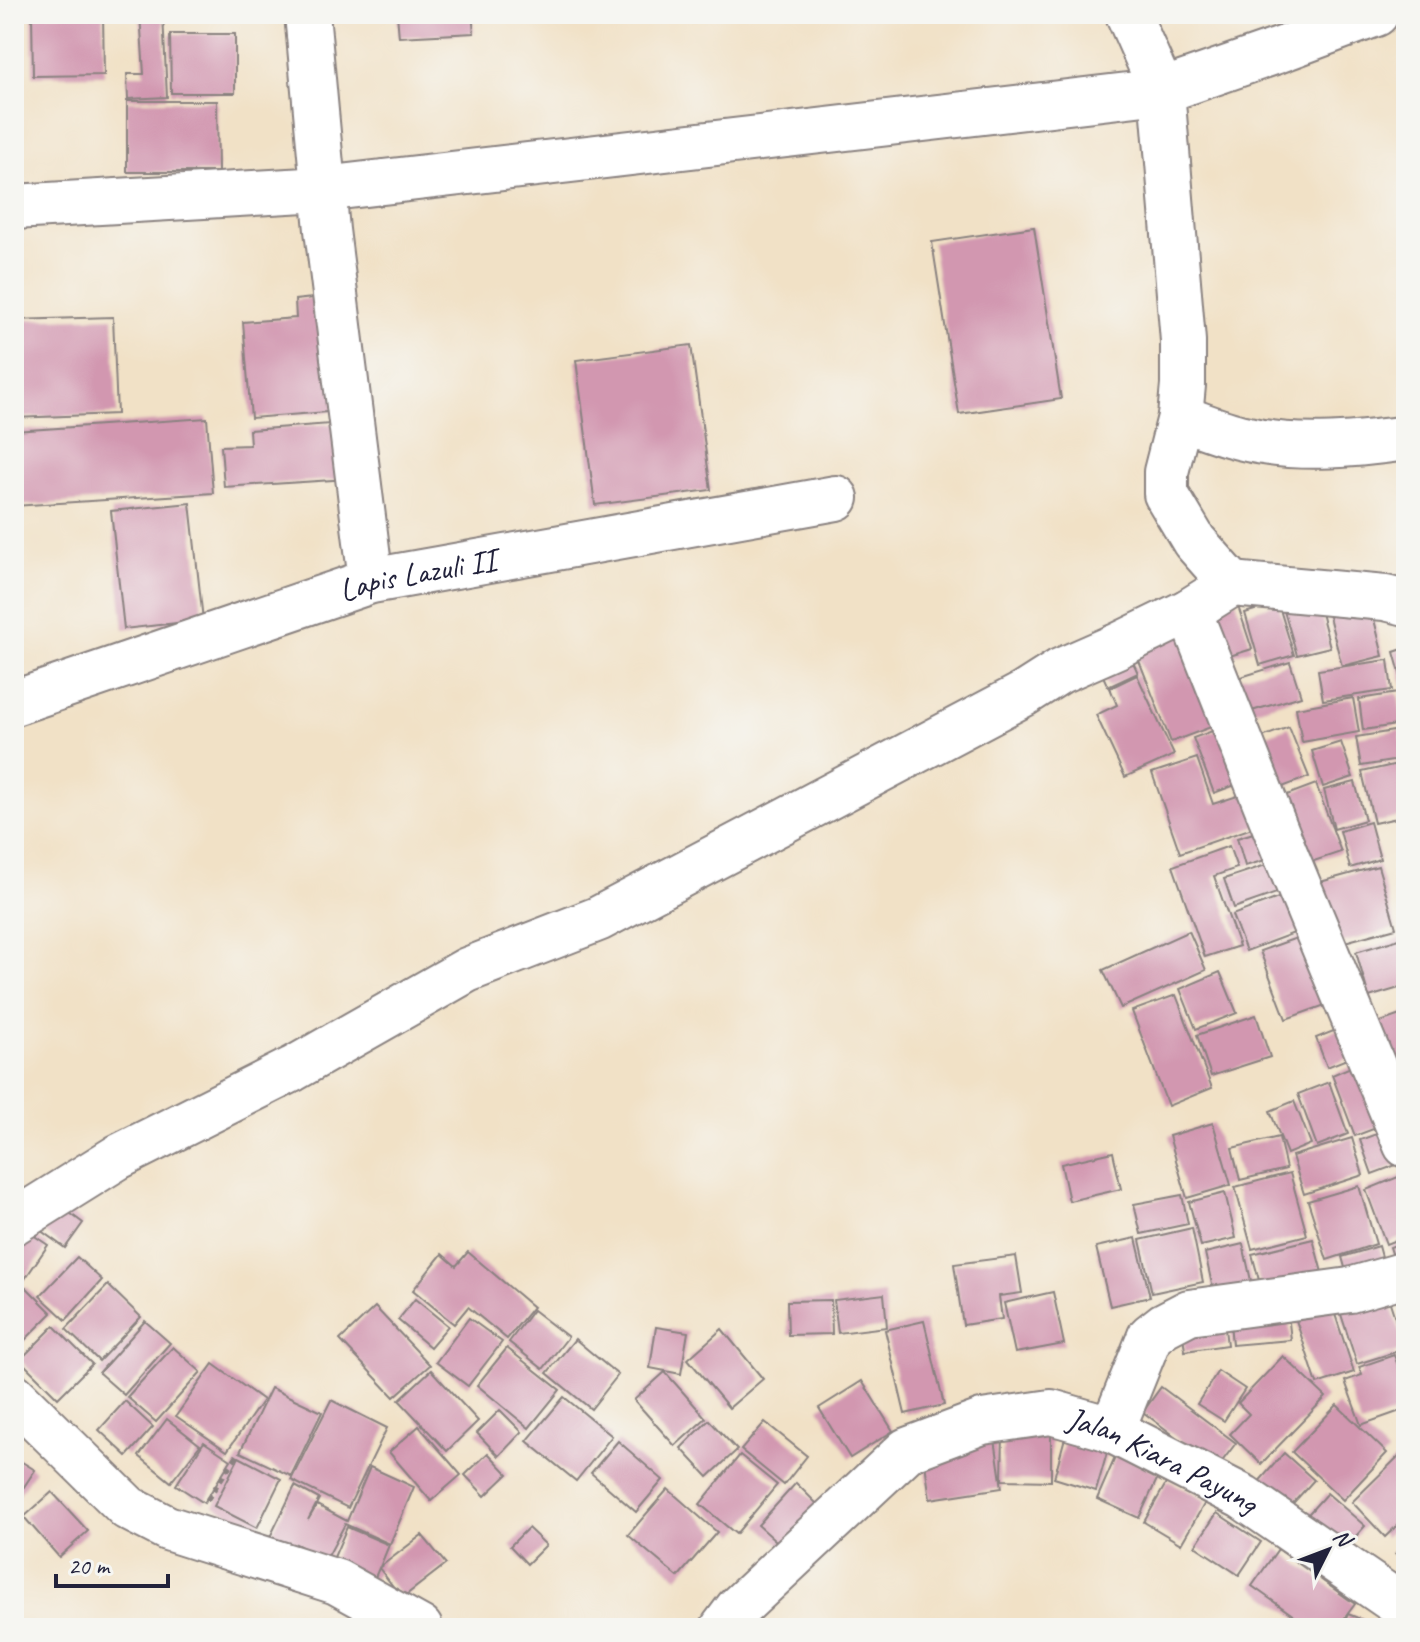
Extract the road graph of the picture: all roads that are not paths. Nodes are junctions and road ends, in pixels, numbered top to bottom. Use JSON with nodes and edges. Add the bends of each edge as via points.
{"nodes":[{"id":1,"x":307,"y":14,"type":"edge"},
{"id":2,"x":1128,"y":14,"type":"edge"},
{"id":3,"x":1376,"y":14,"type":"edge"},
{"id":4,"x":1162,"y":91,"type":"junction"},
{"id":5,"x":323,"y":189,"type":"junction"},
{"id":6,"x":14,"y":207,"type":"edge"},
{"id":7,"x":1180,"y":417,"type":"junction"},
{"id":8,"x":1406,"y":438,"type":"edge"},
{"id":9,"x":836,"y":498,"type":"dead end"},
{"id":10,"x":371,"y":581,"type":"junction"},
{"id":11,"x":1232,"y":584,"type":"junction"},
{"id":12,"x":1406,"y":603,"type":"edge"},
{"id":13,"x":1189,"y":611,"type":"junction"},
{"id":14,"x":14,"y":703,"type":"edge"},
{"id":15,"x":1406,"y":1145,"type":"edge"},
{"id":16,"x":14,"y":1222,"type":"edge"},
{"id":17,"x":1406,"y":1274,"type":"edge"},
{"id":18,"x":14,"y":1396,"type":"edge"},
{"id":19,"x":1107,"y":1428,"type":"junction"},
{"id":20,"x":1406,"y":1609,"type":"edge"},
{"id":21,"x":420,"y":1628,"type":"edge"},
{"id":22,"x":723,"y":1628,"type":"edge"}],
"edges":[{"from":1,"to":5,"type":"street"},
{"from":2,"to":4,"type":"street"},
{"from":3,"to":4,"type":"street"},
{"from":4,"to":5,"type":"street"},
{"from":4,"to":7,"type":"street","via":[[1183,341]]},
{"from":5,"to":6,"type":"street"},
{"from":5,"to":10,"type":"street"},
{"from":7,"to":8,"type":"street","via":[[1238,437],[1295,445]]},
{"from":7,"to":11,"type":"street","via":[[1166,494],[1194,541]]},
{"from":9,"to":10,"type":"street","name":"Lapis Lazuli II"},
{"from":10,"to":14,"type":"street","name":"Lapis Lazuli II"},
{"from":11,"to":12,"type":"street"},
{"from":11,"to":13,"type":"street"},
{"from":13,"to":15,"type":"street"},
{"from":13,"to":16,"type":"street","via":[[1060,671],[598,919],[467,970],[293,1069],[118,1157]]},
{"from":17,"to":19,"type":"street","via":[[1350,1290],[1189,1312],[1150,1336],[1119,1413]]},
{"from":18,"to":21,"type":"street","via":[[128,1508],[167,1528],[337,1582]]},
{"from":19,"to":20,"type":"street","name":"Jalan Kiara Payung","via":[[1243,1497]]},
{"from":19,"to":22,"type":"street","name":"Jalan Kiara Payung","via":[[1051,1412],[982,1422],[907,1450]]}]}
